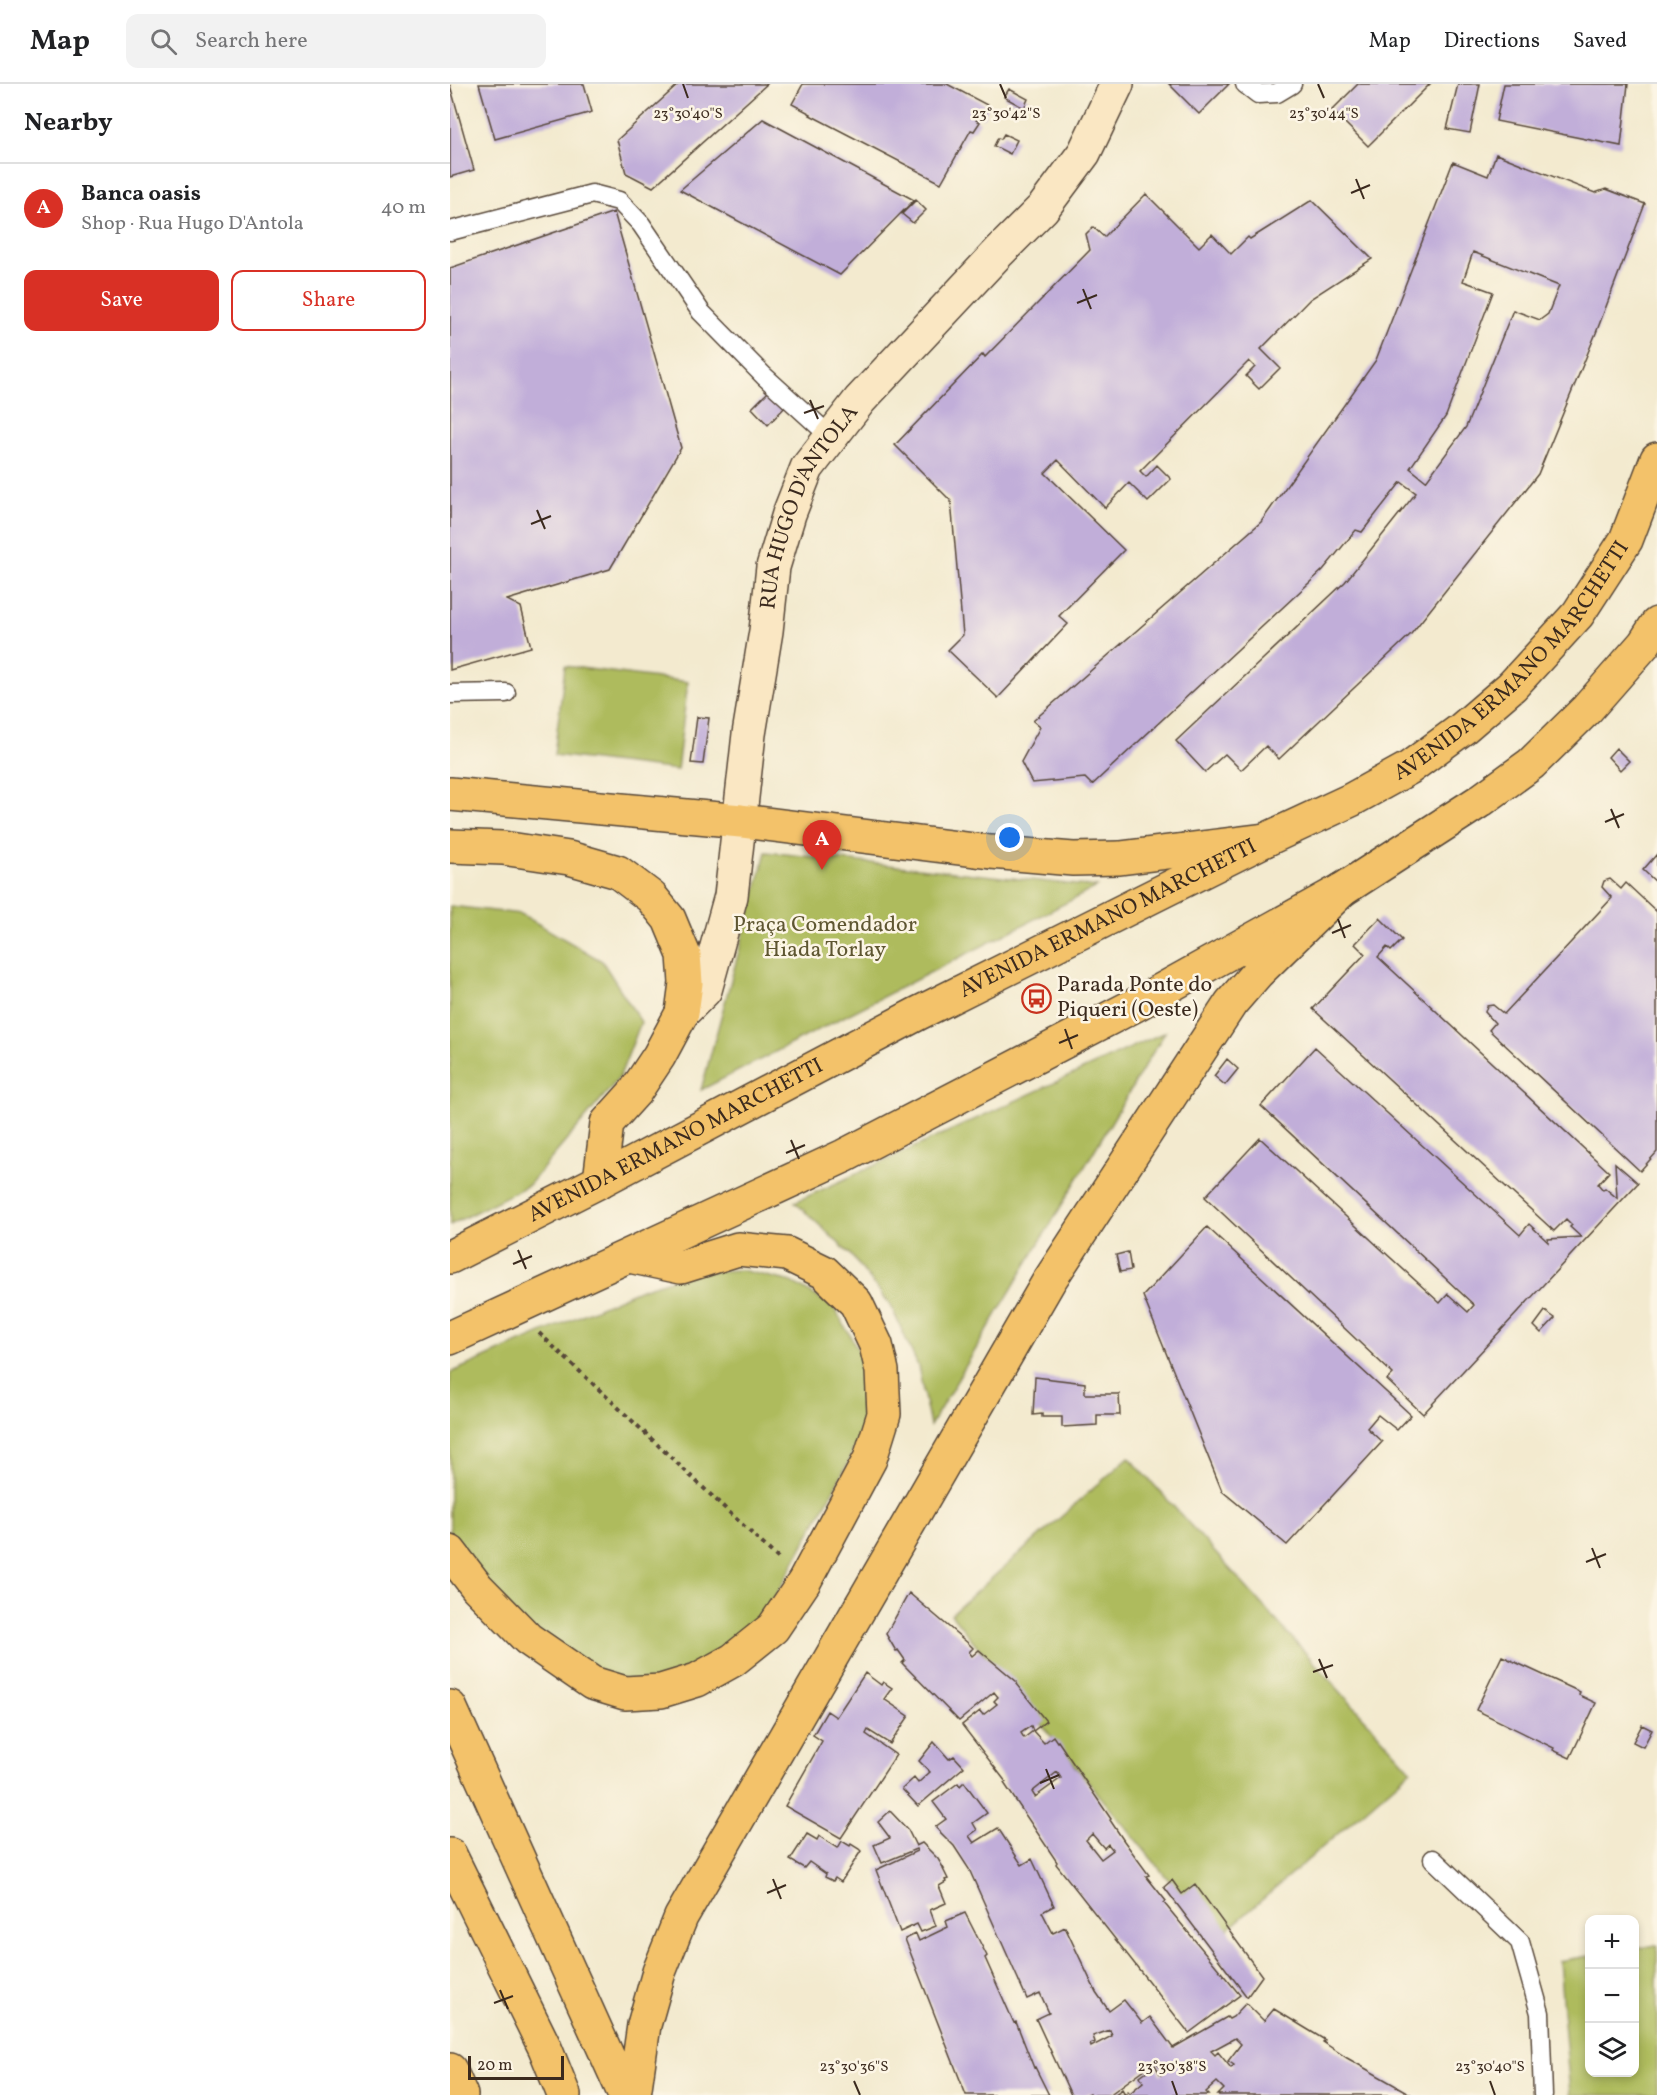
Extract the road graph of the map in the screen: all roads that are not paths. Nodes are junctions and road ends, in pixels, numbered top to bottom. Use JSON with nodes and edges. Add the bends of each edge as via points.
{"nodes":[{"id":1,"x":1117,"y":84,"type":"edge"},
{"id":2,"x":1245,"y":84,"type":"edge"},
{"id":3,"x":1292,"y":84,"type":"edge"},
{"id":4,"x":450,"y":231,"type":"edge"},
{"id":5,"x":831,"y":437,"type":"junction"},
{"id":6,"x":1657,"y":459,"type":"edge"},
{"id":7,"x":1657,"y":624,"type":"edge"},
{"id":8,"x":506,"y":693,"type":"dead end"},
{"id":9,"x":450,"y":694,"type":"edge"},
{"id":10,"x":450,"y":794,"type":"edge"},
{"id":11,"x":741,"y":821,"type":"junction"},
{"id":12,"x":1265,"y":840,"type":"junction"},
{"id":13,"x":450,"y":846,"type":"edge"},
{"id":14,"x":1342,"y":890,"type":"junction"},
{"id":15,"x":682,"y":1013,"type":"junction"},
{"id":16,"x":600,"y":1181,"type":"junction"},
{"id":17,"x":450,"y":1257,"type":"edge"},
{"id":18,"x":628,"y":1257,"type":"junction"},
{"id":19,"x":450,"y":1338,"type":"edge"},
{"id":20,"x":450,"y":1552,"type":"edge"},
{"id":21,"x":450,"y":1707,"type":"edge"},
{"id":22,"x":450,"y":1856,"type":"edge"},
{"id":23,"x":1433,"y":1859,"type":"dead end"},
{"id":24,"x":450,"y":2070,"type":"edge"},
{"id":25,"x":461,"y":2095,"type":"edge"},
{"id":26,"x":564,"y":2095,"type":"edge"},
{"id":27,"x":625,"y":2095,"type":"edge"},
{"id":28,"x":634,"y":2095,"type":"edge"},
{"id":29,"x":1543,"y":2095,"type":"edge"}],
"edges":[{"from":1,"to":5,"type":"street","name":"RUA HUGO D'ANTOLA","via":[[1084,153],[1043,208],[869,391]]},
{"from":2,"to":3,"type":"lane","via":[[1258,94],[1278,93]]},
{"from":4,"to":5,"type":"lane","via":[[592,194],[620,201],[641,224],[701,312]]},
{"from":5,"to":11,"type":"street","name":"RUA HUGO D'ANTOLA","via":[[807,468],[773,567]]},
{"from":6,"to":12,"type":"main road","name":"AVENIDA ERMANO MARCHETTI","via":[[1626,540],[1578,614],[1512,686],[1410,768]]},
{"from":7,"to":14,"type":"main road","via":[[1587,709],[1531,764]]},
{"from":8,"to":9,"type":"lane"},
{"from":10,"to":11,"type":"main road"},
{"from":11,"to":12,"type":"main road","via":[[1073,859],[1120,858]]},
{"from":11,"to":15,"type":"street","name":"RUA HUGO D'ANTOLA","via":[[731,896],[705,990]]},
{"from":12,"to":16,"type":"main road","name":"AVENIDA ERMANO MARCHETTI","via":[[917,1014]]},
{"from":13,"to":15,"type":"main road","via":[[514,849],[569,858],[618,872],[651,897],[669,919],[684,955]]},
{"from":14,"to":18,"type":"main road","via":[[1135,1005],[844,1156]]},
{"from":14,"to":28,"type":"main road","via":[[1231,1004],[1043,1291],[681,1917],[644,2025]]},
{"from":15,"to":16,"type":"main road","via":[[635,1092],[607,1123]]},
{"from":16,"to":17,"type":"main road","name":"AVENIDA ERMANO MARCHETTI"},
{"from":18,"to":19,"type":"main road"},
{"from":18,"to":20,"type":"main road","via":[[681,1267],[738,1249],[787,1254],[824,1272],[856,1303],[876,1345],[884,1414],[870,1459],[804,1582],[773,1628],[733,1660],[697,1680],[661,1691],[625,1693],[591,1683],[528,1639],[477,1587]]},
{"from":21,"to":27,"type":"main road"},
{"from":22,"to":26,"type":"main road"},
{"from":23,"to":29,"type":"lane","via":[[1520,1942],[1540,2013]]},
{"from":24,"to":25,"type":"main road"}]}
